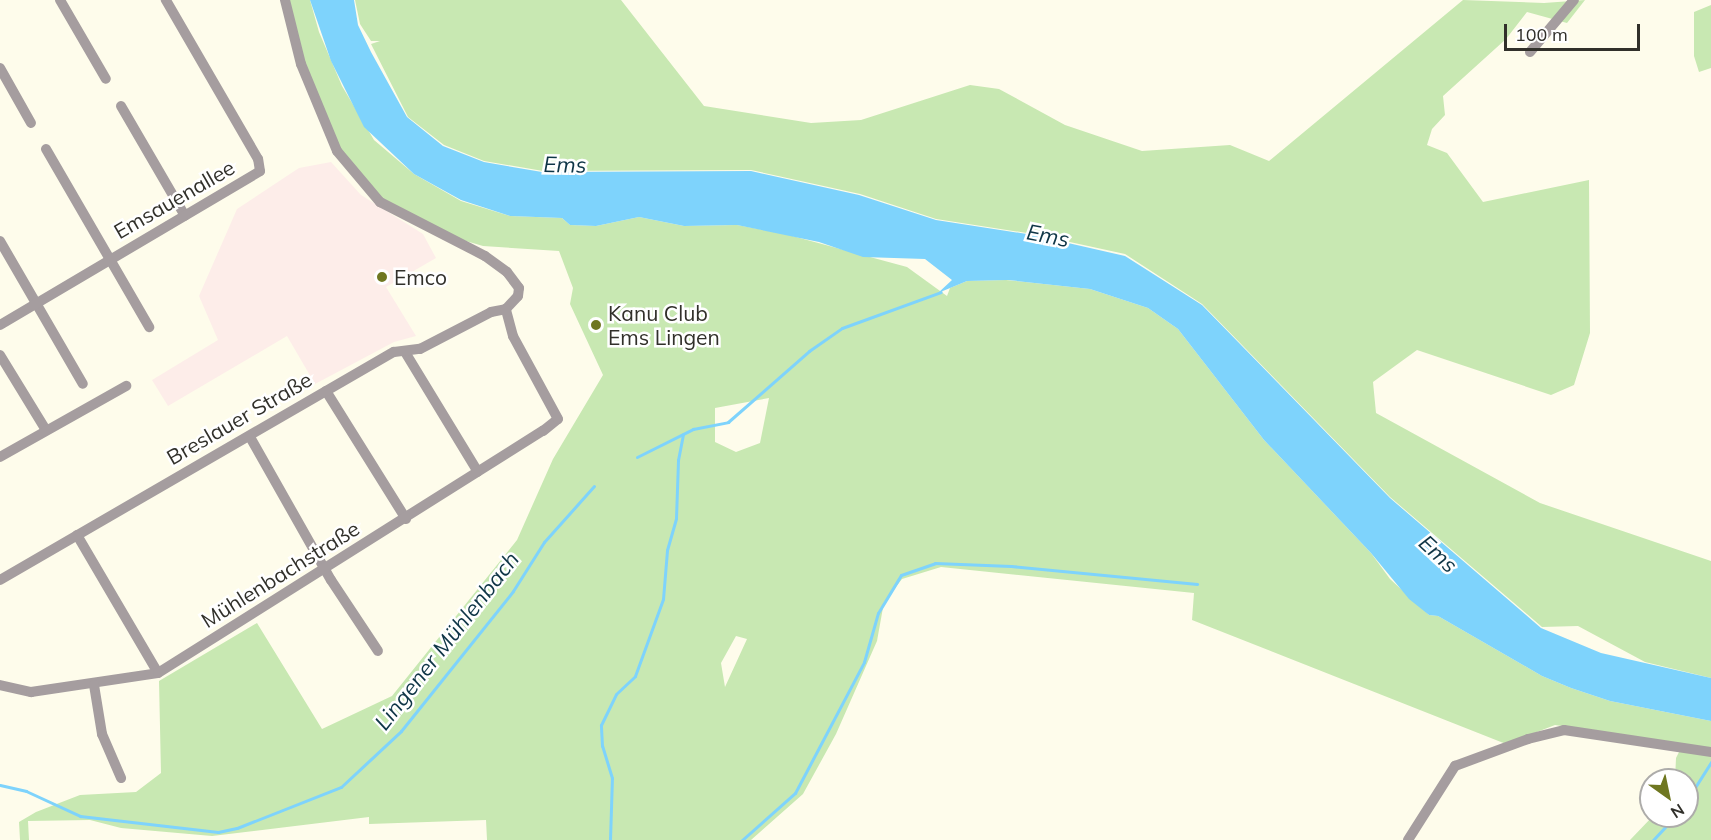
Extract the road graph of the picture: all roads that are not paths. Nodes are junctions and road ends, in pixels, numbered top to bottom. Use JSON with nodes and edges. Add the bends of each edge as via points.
{"nodes":[{"id":1,"x":60,"y":0,"type":"edge"},
{"id":2,"x":166,"y":0,"type":"edge"},
{"id":3,"x":285,"y":0,"type":"edge"},
{"id":4,"x":1574,"y":0,"type":"edge"},
{"id":5,"x":1530,"y":52,"type":"dead end"},
{"id":6,"x":0,"y":68,"type":"edge"},
{"id":7,"x":105,"y":79,"type":"dead end"},
{"id":8,"x":121,"y":106,"type":"dead end"},
{"id":9,"x":31,"y":123,"type":"dead end"},
{"id":10,"x":46,"y":149,"type":"dead end"},
{"id":11,"x":185,"y":216,"type":"junction"},
{"id":12,"x":0,"y":241,"type":"edge"},
{"id":13,"x":110,"y":258,"type":"junction"},
{"id":14,"x":36,"y":303,"type":"junction"},
{"id":15,"x":506,"y":309,"type":"junction"},
{"id":16,"x":0,"y":325,"type":"edge"},
{"id":17,"x":149,"y":327,"type":"dead end"},
{"id":18,"x":405,"y":352,"type":"junction"},
{"id":19,"x":0,"y":355,"type":"edge"},
{"id":20,"x":83,"y":384,"type":"dead end"},
{"id":21,"x":126,"y":386,"type":"dead end"},
{"id":22,"x":326,"y":391,"type":"junction"},
{"id":23,"x":46,"y":430,"type":"junction"},
{"id":24,"x":250,"y":437,"type":"junction"},
{"id":25,"x":0,"y":457,"type":"edge"},
{"id":26,"x":478,"y":472,"type":"junction"},
{"id":27,"x":406,"y":519,"type":"junction"},
{"id":28,"x":77,"y":535,"type":"junction"},
{"id":29,"x":327,"y":568,"type":"junction"},
{"id":30,"x":0,"y":580,"type":"edge"},
{"id":31,"x":378,"y":651,"type":"dead end"},
{"id":32,"x":158,"y":673,"type":"junction"},
{"id":33,"x":0,"y":685,"type":"edge"},
{"id":34,"x":94,"y":685,"type":"junction"},
{"id":35,"x":1711,"y":752,"type":"edge"},
{"id":36,"x":121,"y":778,"type":"dead end"},
{"id":37,"x":1408,"y":840,"type":"edge"}],
"edges":[{"from":1,"to":7,"type":"street"},
{"from":2,"to":11,"type":"street","name":"Emsauenallee","via":[[261,164],[260,171],[252,177]]},
{"from":3,"to":15,"type":"street","via":[[301,64],[337,151],[380,202],[485,256],[507,272],[519,288],[518,296]]},
{"from":4,"to":5,"type":"street"},
{"from":6,"to":9,"type":"street"},
{"from":8,"to":11,"type":"street"},
{"from":10,"to":13,"type":"street"},
{"from":11,"to":13,"type":"street","name":"Emsauenallee"},
{"from":12,"to":14,"type":"street"},
{"from":13,"to":14,"type":"street","name":"Emsauenallee"},
{"from":13,"to":17,"type":"street"},
{"from":14,"to":16,"type":"street","name":"Emsauenallee"},
{"from":14,"to":20,"type":"street"},
{"from":15,"to":18,"type":"street","name":"Breslauer Straße","via":[[491,312],[420,349]]},
{"from":15,"to":26,"type":"street","name":"Mühlenbachstraße","via":[[513,336],[558,419]]},
{"from":18,"to":22,"type":"street","name":"Breslauer Straße","via":[[394,352]]},
{"from":18,"to":26,"type":"street"},
{"from":19,"to":23,"type":"street"},
{"from":21,"to":23,"type":"street"},
{"from":22,"to":24,"type":"street","name":"Breslauer Straße"},
{"from":22,"to":27,"type":"street"},
{"from":23,"to":25,"type":"street"},
{"from":24,"to":28,"type":"street","name":"Breslauer Straße"},
{"from":24,"to":29,"type":"street"},
{"from":26,"to":27,"type":"street","name":"Mühlenbachstraße"},
{"from":27,"to":29,"type":"street","name":"Mühlenbachstraße"},
{"from":28,"to":30,"type":"street","name":"Breslauer Straße"},
{"from":28,"to":32,"type":"street"},
{"from":29,"to":31,"type":"street"},
{"from":29,"to":32,"type":"street","name":"Mühlenbachstraße"},
{"from":32,"to":34,"type":"street","name":"Mühlenbachstraße"},
{"from":33,"to":34,"type":"street","name":"Mühlenbachstraße","via":[[25,692]]},
{"from":34,"to":36,"type":"street","via":[[102,734]]},
{"from":35,"to":37,"type":"street","via":[[1564,730],[1528,739],[1455,766]]}]}
